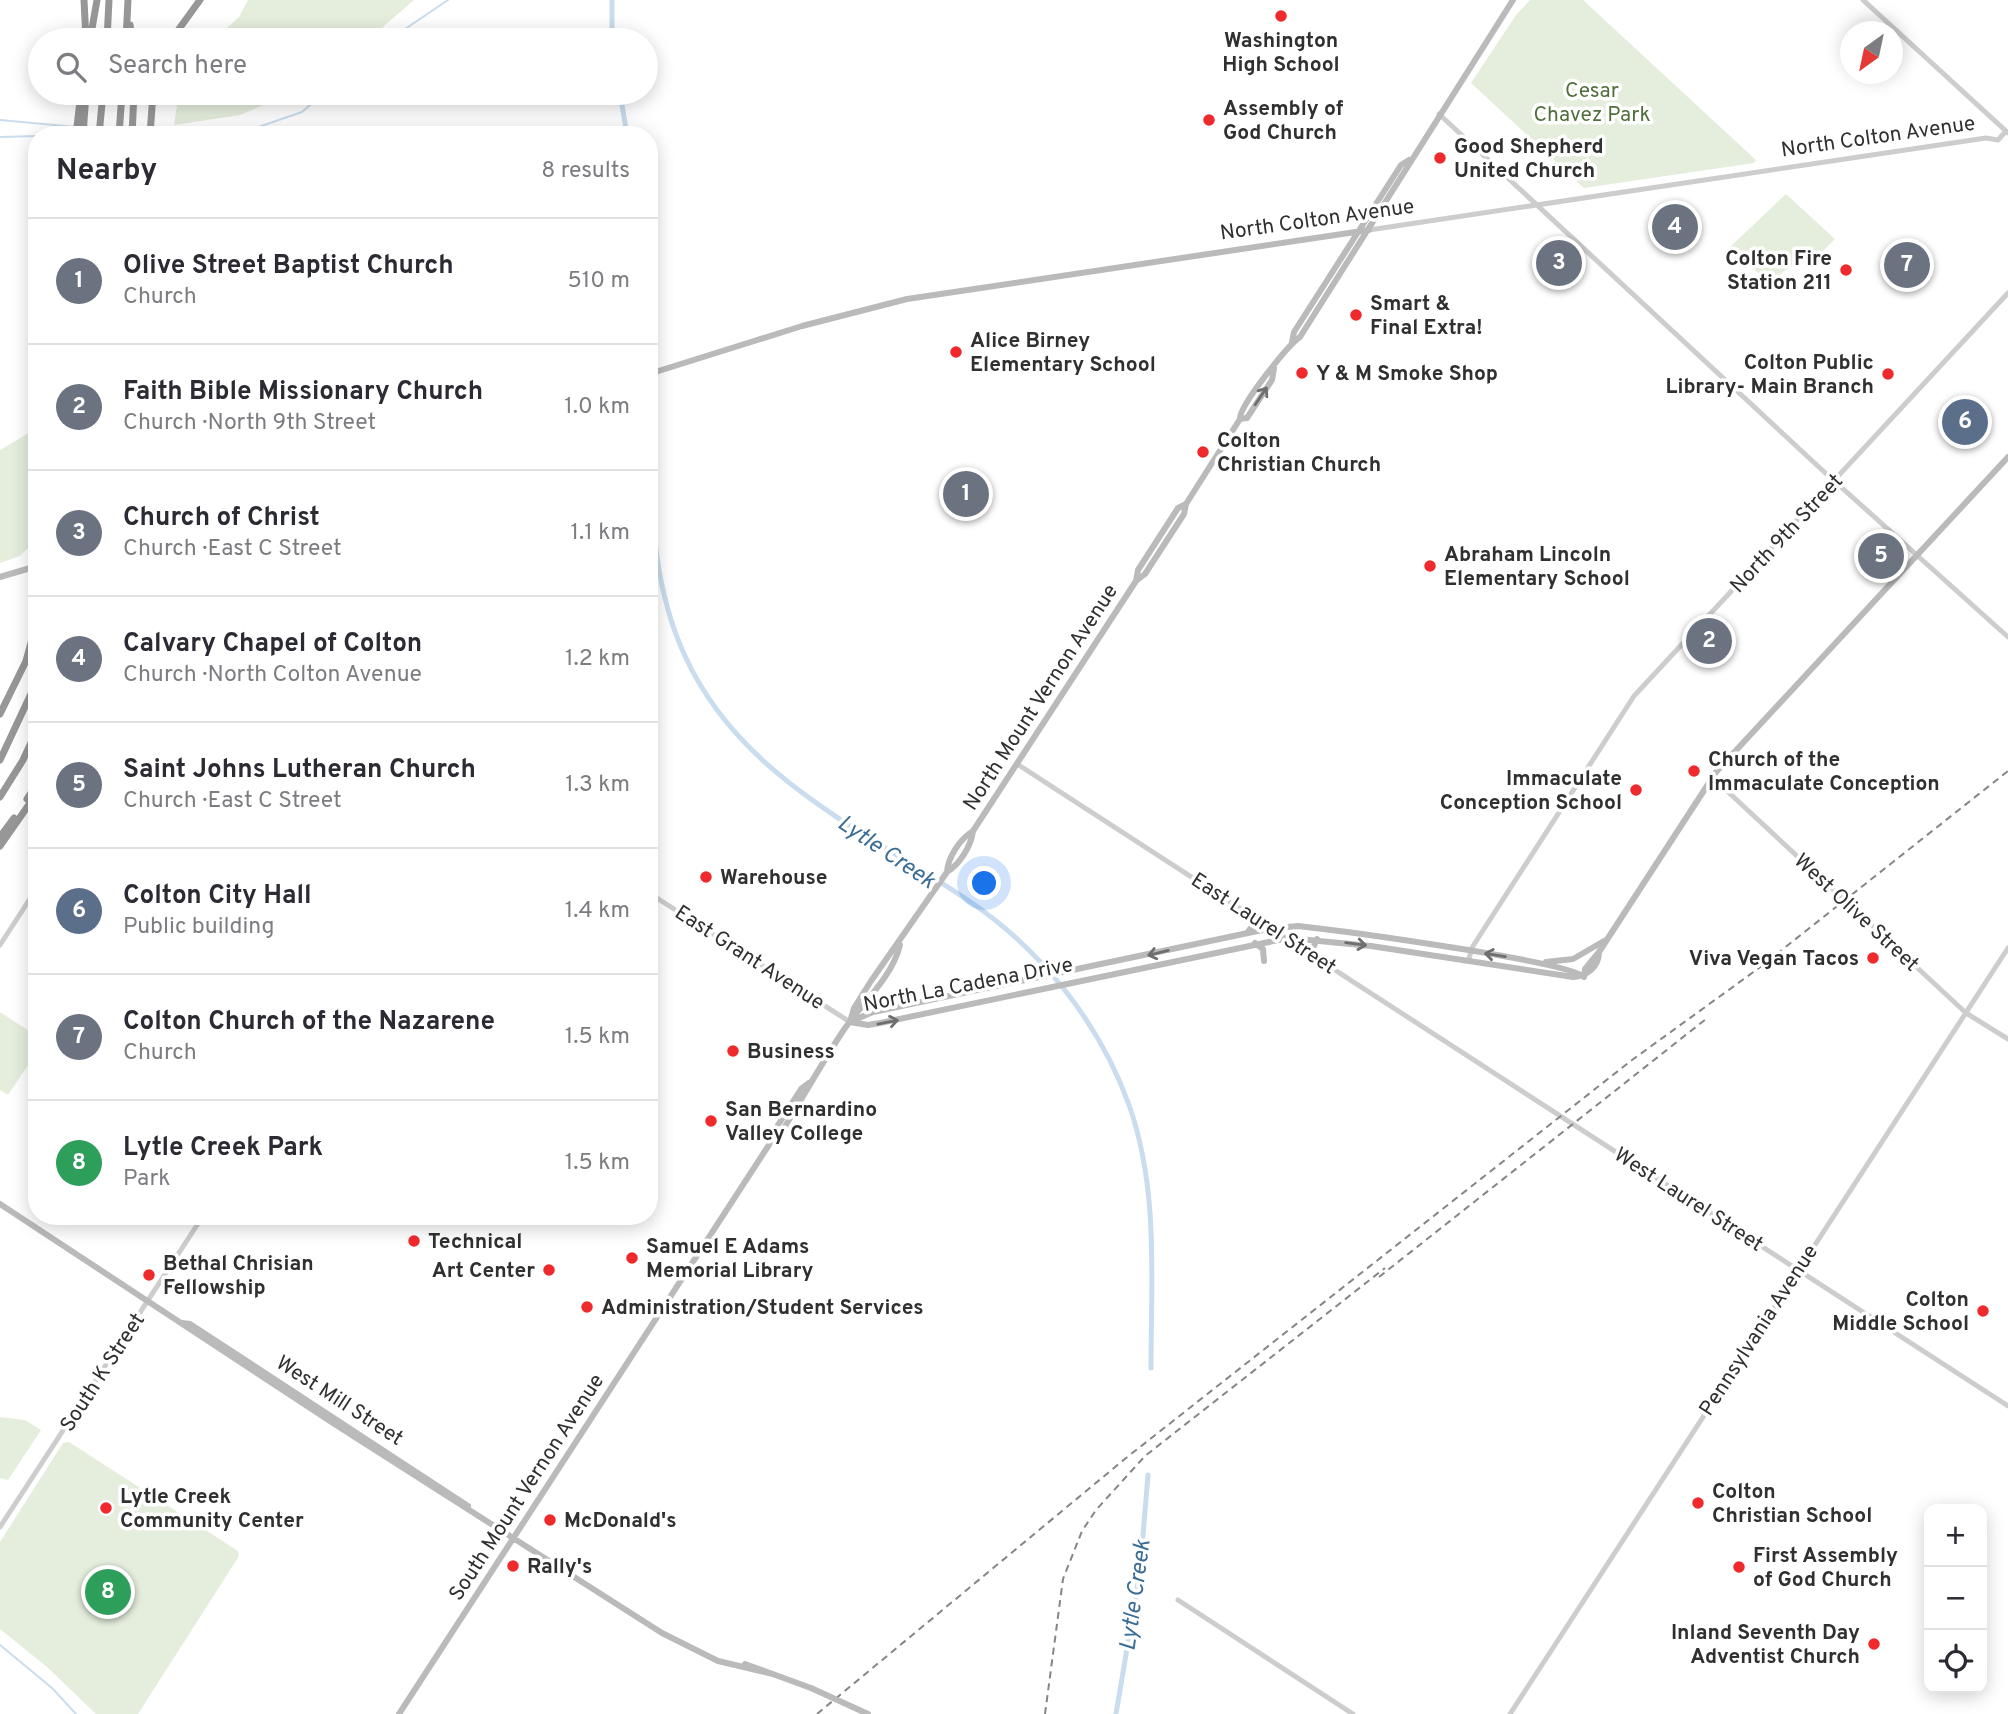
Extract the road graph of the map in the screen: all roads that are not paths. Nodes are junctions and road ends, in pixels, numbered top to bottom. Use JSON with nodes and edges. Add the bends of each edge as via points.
{"nodes":[{"id":1,"x":84,"y":0,"type":"edge"},
{"id":2,"x":97,"y":0,"type":"edge"},
{"id":3,"x":109,"y":0,"type":"edge"},
{"id":4,"x":128,"y":0,"type":"edge"},
{"id":5,"x":200,"y":0,"type":"edge"},
{"id":6,"x":1513,"y":0,"type":"edge"},
{"id":7,"x":1863,"y":0,"type":"edge"},
{"id":8,"x":128,"y":10,"type":"junction"},
{"id":9,"x":87,"y":28,"type":"edge"},
{"id":10,"x":91,"y":28,"type":"edge"},
{"id":11,"x":108,"y":28,"type":"edge"},
{"id":12,"x":127,"y":28,"type":"edge"},
{"id":13,"x":130,"y":28,"type":"edge"},
{"id":14,"x":180,"y":28,"type":"edge"},
{"id":15,"x":80,"y":105,"type":"edge"},
{"id":16,"x":84,"y":105,"type":"edge"},
{"id":17,"x":102,"y":105,"type":"edge"},
{"id":18,"x":122,"y":105,"type":"edge"},
{"id":19,"x":134,"y":105,"type":"edge"},
{"id":20,"x":152,"y":105,"type":"edge"},
{"id":21,"x":1440,"y":114,"type":"junction"},
{"id":22,"x":77,"y":126,"type":"edge"},
{"id":23,"x":83,"y":126,"type":"edge"},
{"id":24,"x":100,"y":126,"type":"edge"},
{"id":25,"x":121,"y":126,"type":"edge"},
{"id":26,"x":133,"y":126,"type":"edge"},
{"id":27,"x":151,"y":126,"type":"edge"},
{"id":28,"x":2007,"y":132,"type":"edge"},
{"id":29,"x":1409,"y":160,"type":"junction"},
{"id":30,"x":1537,"y":204,"type":"junction"},
{"id":31,"x":1369,"y":230,"type":"junction"},
{"id":32,"x":1360,"y":231,"type":"junction"},
{"id":33,"x":2008,"y":293,"type":"edge"},
{"id":34,"x":1292,"y":342,"type":"junction"},
{"id":35,"x":658,"y":371,"type":"edge"},
{"id":36,"x":2008,"y":457,"type":"edge"},
{"id":37,"x":1834,"y":481,"type":"junction"},
{"id":38,"x":1916,"y":556,"type":"junction"},
{"id":39,"x":28,"y":569,"type":"edge"},
{"id":40,"x":0,"y":577,"type":"edge"},
{"id":41,"x":1999,"y":629,"type":"junction"},
{"id":42,"x":2008,"y":629,"type":"edge"},
{"id":43,"x":2008,"y":637,"type":"edge"},
{"id":44,"x":28,"y":654,"type":"edge"},
{"id":45,"x":28,"y":700,"type":"edge"},
{"id":46,"x":1,"y":713,"type":"edge"},
{"id":47,"x":28,"y":749,"type":"edge"},
{"id":48,"x":0,"y":760,"type":"edge"},
{"id":49,"x":1017,"y":764,"type":"junction"},
{"id":50,"x":1712,"y":778,"type":"junction"},
{"id":51,"x":0,"y":797,"type":"edge"},
{"id":52,"x":28,"y":797,"type":"edge"},
{"id":53,"x":28,"y":806,"type":"edge"},
{"id":54,"x":0,"y":837,"type":"edge"},
{"id":55,"x":0,"y":846,"type":"edge"},
{"id":56,"x":658,"y":899,"type":"edge"},
{"id":57,"x":28,"y":902,"type":"edge"},
{"id":58,"x":1250,"y":914,"type":"junction"},
{"id":59,"x":1273,"y":928,"type":"junction"},
{"id":60,"x":1247,"y":933,"type":"junction"},
{"id":61,"x":1288,"y":938,"type":"junction"},
{"id":62,"x":1608,"y":938,"type":"junction"},
{"id":63,"x":1317,"y":939,"type":"junction"},
{"id":64,"x":1255,"y":943,"type":"junction"},
{"id":65,"x":0,"y":945,"type":"edge"},
{"id":66,"x":1188,"y":946,"type":"junction"},
{"id":67,"x":2008,"y":948,"type":"edge"},
{"id":68,"x":1469,"y":951,"type":"junction"},
{"id":69,"x":1315,"y":956,"type":"junction"},
{"id":70,"x":1191,"y":957,"type":"junction"},
{"id":71,"x":1264,"y":961,"type":"dead end"},
{"id":72,"x":1468,"y":961,"type":"junction"},
{"id":73,"x":1532,"y":961,"type":"junction"},
{"id":74,"x":1584,"y":976,"type":"junction"},
{"id":75,"x":923,"y":1002,"type":"junction"},
{"id":76,"x":1966,"y":1013,"type":"junction"},
{"id":77,"x":925,"y":1014,"type":"junction"},
{"id":78,"x":850,"y":1022,"type":"junction"},
{"id":79,"x":2008,"y":1039,"type":"edge"},
{"id":80,"x":1511,"y":1084,"type":"joint"},
{"id":81,"x":0,"y":1204,"type":"edge"},
{"id":82,"x":28,"y":1222,"type":"edge"},
{"id":83,"x":32,"y":1225,"type":"edge"},
{"id":84,"x":197,"y":1225,"type":"edge"},
{"id":85,"x":1797,"y":1269,"type":"junction"},
{"id":86,"x":682,"y":1278,"type":"joint"},
{"id":87,"x":149,"y":1301,"type":"junction"},
{"id":88,"x":2008,"y":1406,"type":"edge"},
{"id":89,"x":0,"y":1527,"type":"edge"},
{"id":90,"x":513,"y":1537,"type":"junction"},
{"id":91,"x":1178,"y":1600,"type":"dead end"},
{"id":92,"x":399,"y":1714,"type":"edge"},
{"id":93,"x":868,"y":1714,"type":"edge"},
{"id":94,"x":1353,"y":1714,"type":"edge"},
{"id":95,"x":1510,"y":1714,"type":"edge"}],
"edges":[{"from":1,"to":9,"type":"highway"},
{"from":2,"to":10,"type":"highway"},
{"from":3,"to":11,"type":"highway"},
{"from":4,"to":8,"type":"highway"},
{"from":5,"to":14,"type":"highway"},
{"from":6,"to":21,"type":"main road","name":"North Mount Vernon Avenue"},
{"from":7,"to":28,"type":"street"},
{"from":8,"to":12,"type":"highway"},
{"from":8,"to":13,"type":"highway"},
{"from":15,"to":22,"type":"highway"},
{"from":16,"to":23,"type":"highway"},
{"from":17,"to":24,"type":"highway"},
{"from":18,"to":25,"type":"highway"},
{"from":19,"to":26,"type":"highway"},
{"from":20,"to":27,"type":"highway"},
{"from":21,"to":29,"type":"main road","name":"North Mount Vernon Avenue"},
{"from":21,"to":30,"type":"street"},
{"from":28,"to":30,"type":"street","name":"North Colton Avenue","via":[[1998,140],[1984,138]]},
{"from":29,"to":31,"type":"main road","name":"North Mount Vernon Avenue"},
{"from":29,"to":32,"type":"main road","name":"North Mount Vernon Avenue","via":[[1401,165]]},
{"from":30,"to":31,"type":"street","name":"North Colton Avenue"},
{"from":30,"to":37,"type":"street"},
{"from":31,"to":32,"type":"main road","name":"North Colton Avenue"},
{"from":31,"to":34,"type":"main road","name":"North Mount Vernon Avenue","via":[[1300,337]]},
{"from":32,"to":34,"type":"main road","name":"North Mount Vernon Avenue","via":[[1294,332]]},
{"from":32,"to":35,"type":"main road","name":"North Colton Avenue","via":[[907,299]]},
{"from":33,"to":37,"type":"street","name":"North 9th Street"},
{"from":34,"to":49,"type":"main road","name":"North Mount Vernon Avenue","via":[[1247,401],[1240,419],[1186,504],[1178,508]]},
{"from":36,"to":38,"type":"main road"},
{"from":37,"to":38,"type":"street"},
{"from":37,"to":68,"type":"street","name":"North 9th Street","via":[[1634,696]]},
{"from":38,"to":41,"type":"street"},
{"from":38,"to":50,"type":"main road"},
{"from":39,"to":40,"type":"main road"},
{"from":41,"to":42,"type":"street"},
{"from":41,"to":43,"type":"street"},
{"from":44,"to":46,"type":"highway"},
{"from":45,"to":48,"type":"highway"},
{"from":47,"to":51,"type":"highway"},
{"from":49,"to":58,"type":"street","name":"East Laurel Street"},
{"from":49,"to":78,"type":"main road","name":"North Mount Vernon Avenue","via":[[973,831],[972,841],[853,1008]]},
{"from":50,"to":62,"type":"main road"},
{"from":50,"to":76,"type":"street","name":"West Olive Street"},
{"from":52,"to":54,"type":"highway"},
{"from":53,"to":55,"type":"highway"},
{"from":56,"to":78,"type":"street","name":"East Grant Avenue"},
{"from":57,"to":65,"type":"street"},
{"from":58,"to":59,"type":"street","name":"East Laurel Street"},
{"from":58,"to":60,"type":"main road","via":[[1253,925]]},
{"from":59,"to":60,"type":"main road","name":"North La Cadena Drive"},
{"from":59,"to":61,"type":"street","name":"East Laurel Street"},
{"from":59,"to":68,"type":"main road","name":"North La Cadena Drive","via":[[1302,926]]},
{"from":60,"to":66,"type":"main road","name":"North La Cadena Drive"},
{"from":61,"to":63,"type":"main road","name":"North La Cadena Drive"},
{"from":61,"to":64,"type":"main road","name":"North La Cadena Drive"},
{"from":61,"to":69,"type":"street","name":"East Laurel Street"},
{"from":62,"to":73,"type":"main road","via":[[1573,959]]},
{"from":62,"to":74,"type":"main road"},
{"from":63,"to":69,"type":"main road"},
{"from":63,"to":72,"type":"main road","name":"North La Cadena Drive","one_way":true},
{"from":64,"to":70,"type":"main road","name":"North La Cadena Drive"},
{"from":64,"to":71,"type":"main road","via":[[1263,949]]},
{"from":66,"to":70,"type":"main road"},
{"from":66,"to":75,"type":"main road","name":"North La Cadena Drive","one_way":true},
{"from":67,"to":76,"type":"street","name":"Pennsylvania Avenue"},
{"from":68,"to":72,"type":"street","name":"North 9th Street"},
{"from":73,"to":68,"type":"main road","name":"North La Cadena Drive","one_way":true},
{"from":69,"to":80,"type":"street","name":"East Laurel Street"},
{"from":70,"to":77,"type":"main road","name":"North La Cadena Drive"},
{"from":72,"to":74,"type":"main road","name":"North La Cadena Drive"},
{"from":73,"to":74,"type":"main road","name":"North La Cadena Drive"},
{"from":75,"to":77,"type":"main road"},
{"from":75,"to":78,"type":"main road","name":"North La Cadena Drive","via":[[864,1014]]},
{"from":76,"to":79,"type":"street","name":"West Olive Street"},
{"from":76,"to":85,"type":"street","name":"Pennsylvania Avenue"},
{"from":78,"to":77,"type":"main road","name":"North La Cadena Drive","one_way":true,"via":[[868,1025]]},
{"from":78,"to":86,"type":"main road","name":"North Mount Vernon Avenue"},
{"from":80,"to":85,"type":"street","name":"West Laurel Street"},
{"from":81,"to":82,"type":"main road","name":"West Mill Street"},
{"from":83,"to":87,"type":"main road","name":"West Mill Street"},
{"from":84,"to":87,"type":"street","name":"South K Street"},
{"from":85,"to":88,"type":"street","name":"West Laurel Street"},
{"from":85,"to":95,"type":"street","name":"Pennsylvania Avenue"},
{"from":86,"to":90,"type":"main road","name":"South Mount Vernon Avenue"},
{"from":87,"to":89,"type":"street","name":"South K Street"},
{"from":87,"to":90,"type":"main road","name":"West Mill Street"},
{"from":90,"to":92,"type":"main road","name":"South Mount Vernon Avenue"},
{"from":90,"to":93,"type":"main road","name":"West Mill Street","bridge":true,"via":[[662,1633],[718,1661],[773,1674]]},
{"from":91,"to":94,"type":"street"}]}
